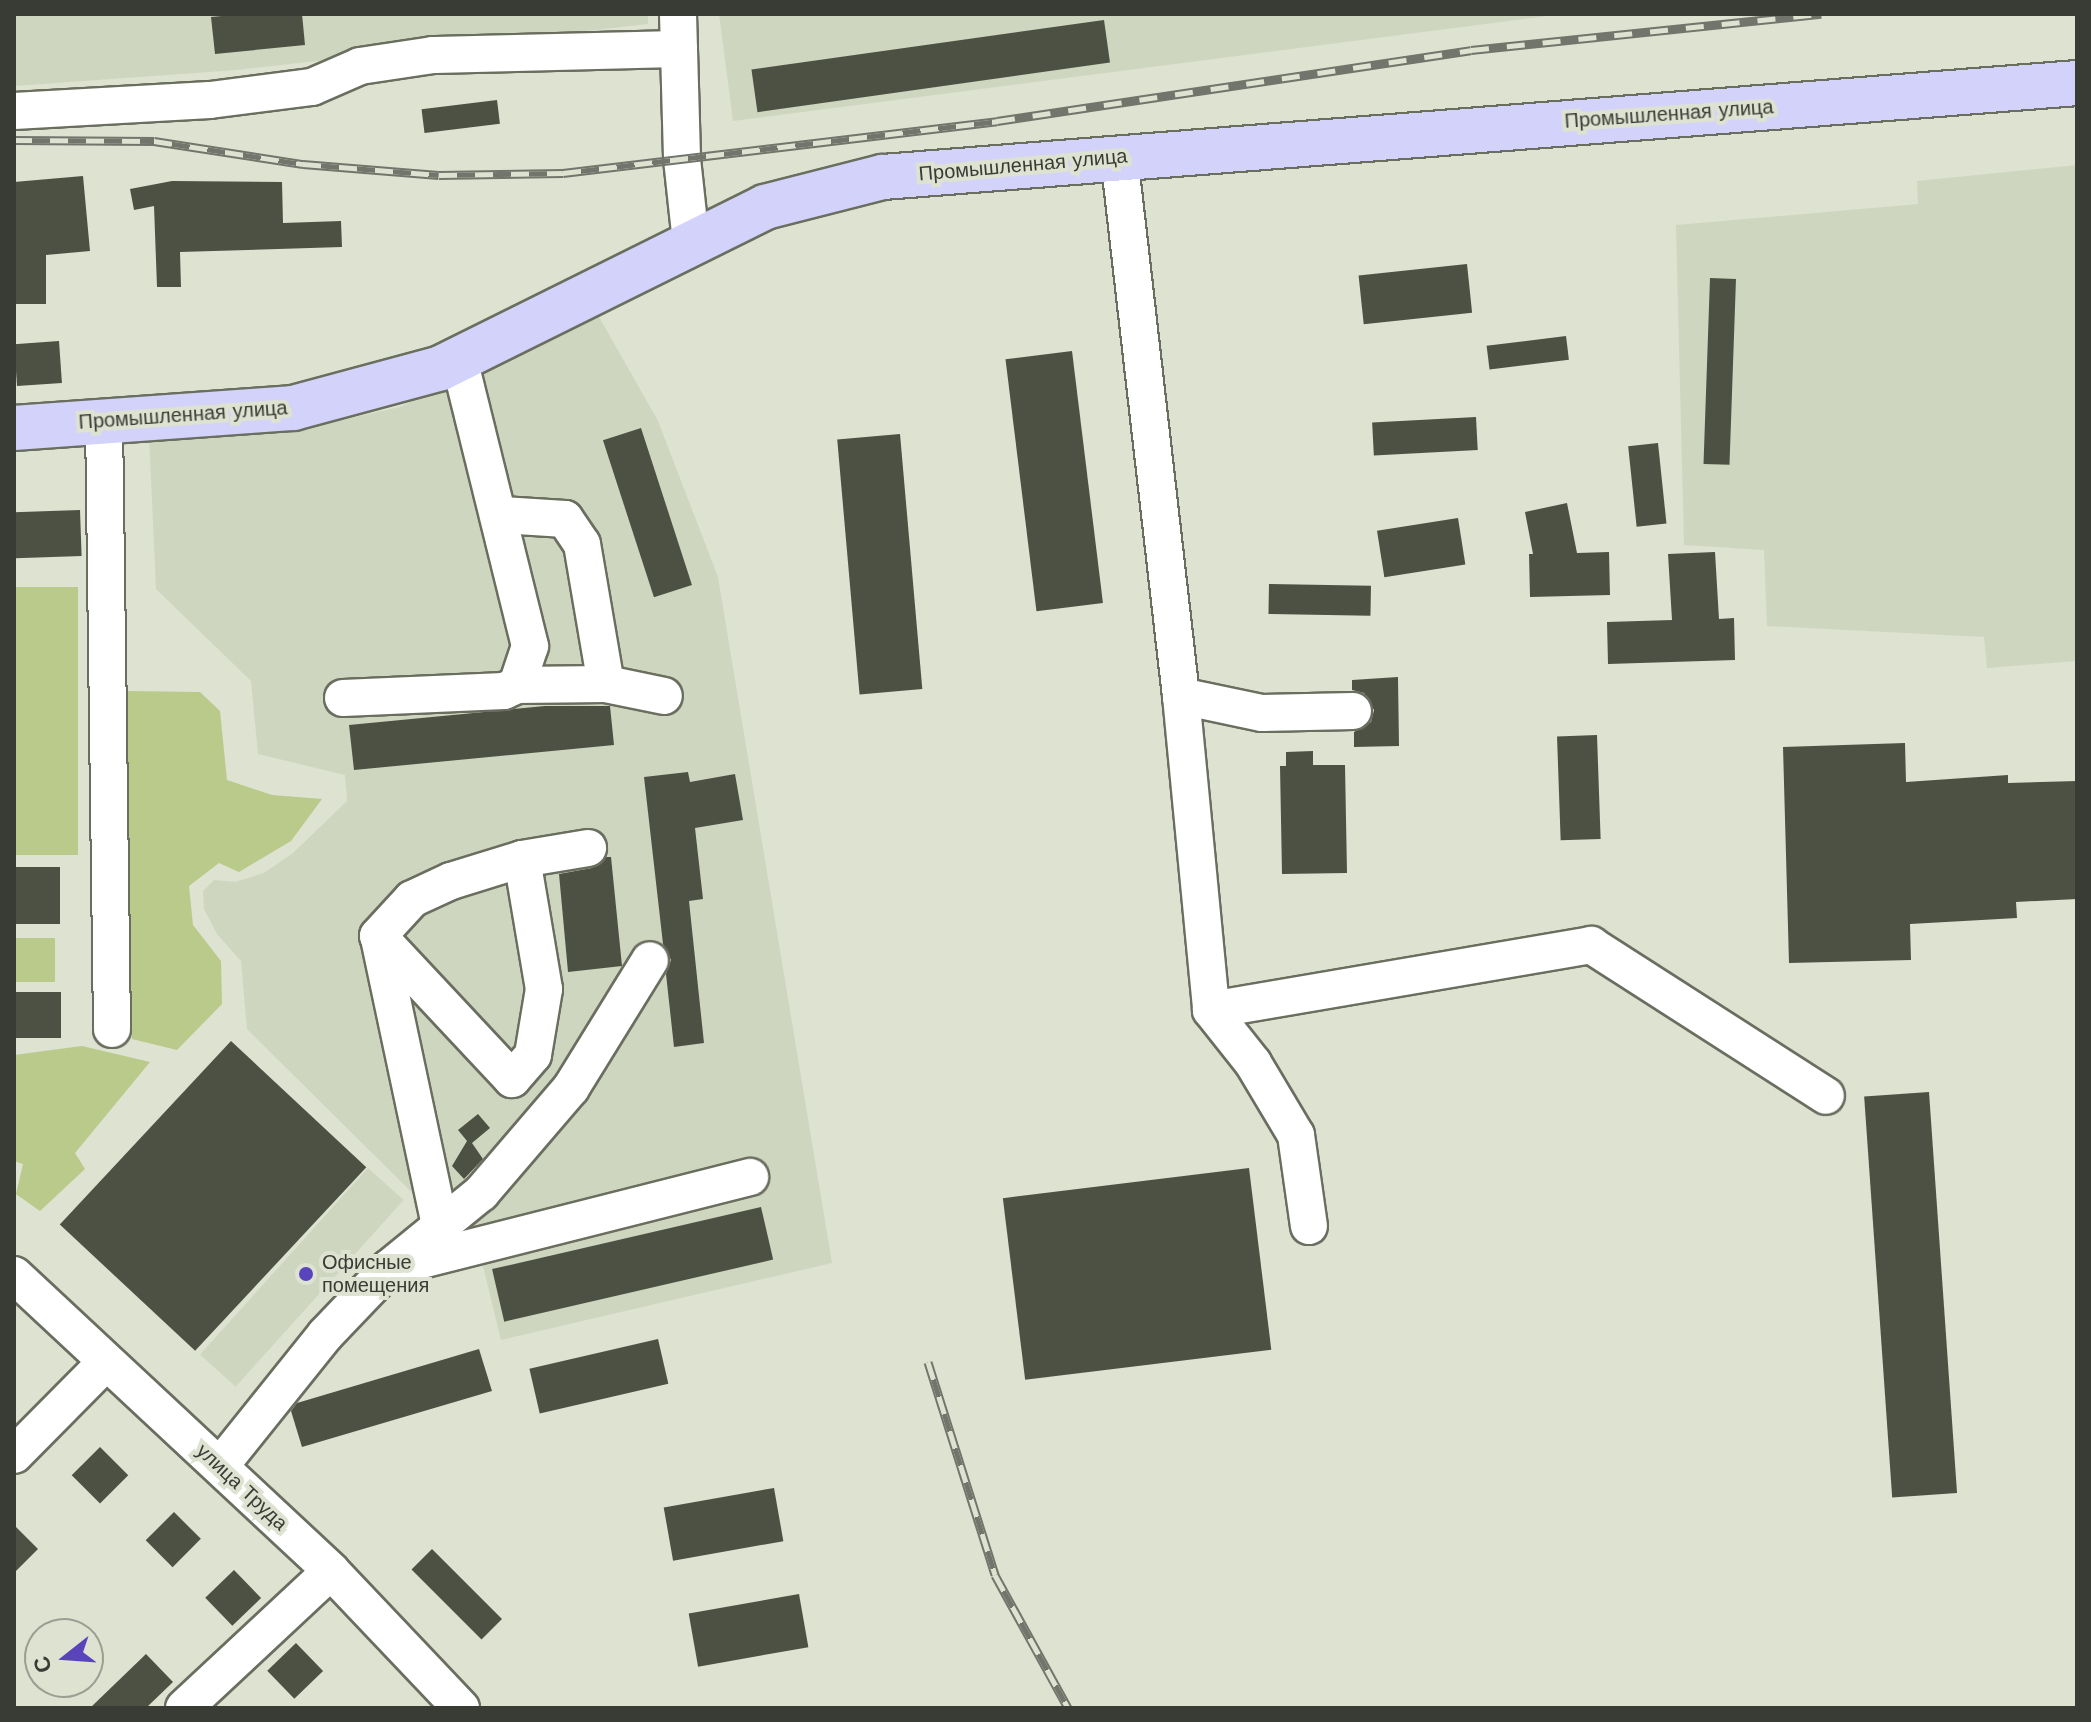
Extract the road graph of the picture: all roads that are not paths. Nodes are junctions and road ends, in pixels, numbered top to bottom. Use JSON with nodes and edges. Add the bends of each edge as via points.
{"nodes":[{"id":1,"x":679,"y":31,"type":"edge"},
{"id":2,"x":2077,"y":83,"type":"edge"},
{"id":3,"x":14,"y":111,"type":"edge"},
{"id":4,"x":1119,"y":156,"type":"junction"},
{"id":5,"x":691,"y":242,"type":"junction"},
{"id":6,"x":459,"y":360,"type":"junction"},
{"id":7,"x":104,"y":418,"type":"junction"},
{"id":8,"x":14,"y":428,"type":"edge"},
{"id":9,"x":502,"y":515,"type":"junction"},
{"id":10,"x":606,"y":684,"type":"junction"},
{"id":11,"x":517,"y":685,"type":"junction"},
{"id":12,"x":664,"y":696,"type":"dead end"},
{"id":13,"x":1181,"y":696,"type":"junction"},
{"id":14,"x":343,"y":698,"type":"dead end"},
{"id":15,"x":1353,"y":711,"type":"dead end"},
{"id":16,"x":588,"y":848,"type":"dead end"},
{"id":17,"x":522,"y":859,"type":"junction"},
{"id":18,"x":378,"y":936,"type":"junction"},
{"id":19,"x":650,"y":960,"type":"dead end"},
{"id":20,"x":1211,"y":1010,"type":"junction"},
{"id":21,"x":112,"y":1029,"type":"dead end"},
{"id":22,"x":1826,"y":1096,"type":"dead end"},
{"id":23,"x":750,"y":1177,"type":"dead end"},
{"id":24,"x":1309,"y":1226,"type":"dead end"},
{"id":25,"x":441,"y":1230,"type":"junction"},
{"id":26,"x":389,"y":1268,"type":"junction"},
{"id":27,"x":14,"y":1275,"type":"edge"},
{"id":28,"x":105,"y":1363,"type":"junction"},
{"id":29,"x":14,"y":1455,"type":"edge"},
{"id":30,"x":220,"y":1466,"type":"junction"},
{"id":31,"x":331,"y":1571,"type":"junction"},
{"id":32,"x":184,"y":1708,"type":"edge"},
{"id":33,"x":461,"y":1708,"type":"edge"}],
"edges":[{"from":1,"to":3,"type":"street","via":[[433,55],[360,66],[312,87],[210,100]]},
{"from":1,"to":5,"type":"street","via":[[682,159]]},
{"from":2,"to":4,"type":"main road","name":"Промышленная улица"},
{"from":4,"to":5,"type":"main road","name":"Промышленная улица","via":[[869,180],[765,207]]},
{"from":4,"to":13,"type":"street"},
{"from":5,"to":6,"type":"main road","name":"Промышленная улица"},
{"from":6,"to":7,"type":"main road","name":"Промышленная улица","via":[[293,408]]},
{"from":6,"to":9,"type":"street"},
{"from":7,"to":8,"type":"main road","name":"Промышленная улица"},
{"from":7,"to":21,"type":"street"},
{"from":9,"to":10,"type":"street","via":[[565,519],[582,544]]},
{"from":9,"to":11,"type":"street","via":[[530,646]]},
{"from":10,"to":11,"type":"street"},
{"from":10,"to":12,"type":"street"},
{"from":11,"to":14,"type":"street","via":[[504,691]]},
{"from":13,"to":15,"type":"street","via":[[1262,713]]},
{"from":13,"to":20,"type":"street"},
{"from":16,"to":17,"type":"street"},
{"from":17,"to":18,"type":"street","via":[[412,899]]},
{"from":17,"to":18,"type":"street","via":[[544,989],[533,1055],[512,1079]]},
{"from":18,"to":25,"type":"street"},
{"from":19,"to":25,"type":"street","via":[[571,1088],[481,1193]]},
{"from":20,"to":22,"type":"street","via":[[1591,945]]},
{"from":20,"to":24,"type":"street","via":[[1253,1063],[1296,1135]]},
{"from":23,"to":26,"type":"street"},
{"from":25,"to":26,"type":"street"},
{"from":26,"to":30,"type":"street","via":[[325,1335]]},
{"from":27,"to":28,"type":"street","name":"улица Труда"},
{"from":28,"to":29,"type":"street"},
{"from":28,"to":30,"type":"street","name":"улица Труда"},
{"from":30,"to":31,"type":"street","name":"улица Труда"},
{"from":31,"to":32,"type":"street"},
{"from":31,"to":33,"type":"street","name":"улица Труда"}]}
